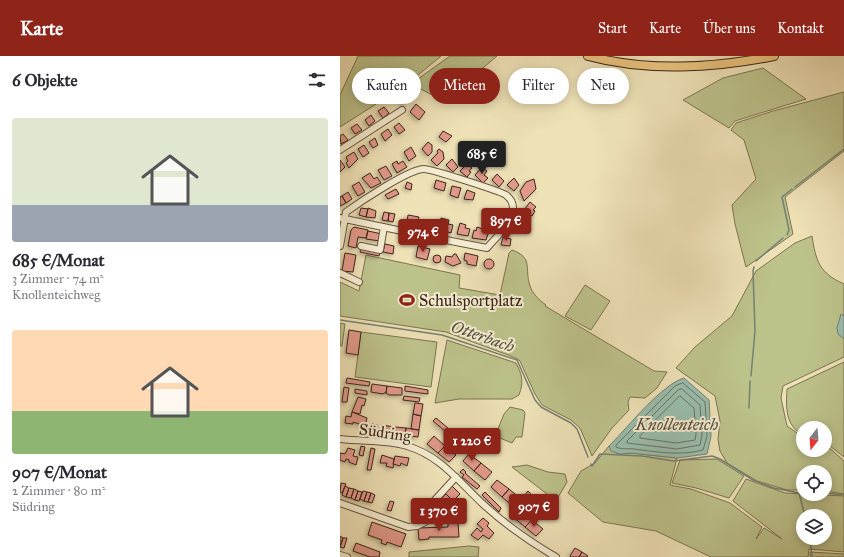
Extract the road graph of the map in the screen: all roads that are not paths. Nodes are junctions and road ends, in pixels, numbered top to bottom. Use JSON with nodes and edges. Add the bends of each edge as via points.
{"nodes":[{"id":1,"x":588,"y":56,"type":"edge"},
{"id":2,"x":774,"y":56,"type":"edge"},
{"id":3,"x":402,"y":110,"type":"dead end"},
{"id":4,"x":340,"y":150,"type":"edge"},
{"id":5,"x":342,"y":218,"type":"edge"},
{"id":6,"x":384,"y":227,"type":"junction"},
{"id":7,"x":340,"y":246,"type":"edge"},
{"id":8,"x":361,"y":246,"type":"dead end"},
{"id":9,"x":340,"y":273,"type":"edge"},
{"id":10,"x":359,"y":282,"type":"dead end"},
{"id":11,"x":340,"y":439,"type":"edge"},
{"id":12,"x":456,"y":476,"type":"junction"},
{"id":13,"x":340,"y":502,"type":"edge"},
{"id":14,"x":447,"y":515,"type":"dead end"},
{"id":15,"x":427,"y":519,"type":"junction"},
{"id":16,"x":340,"y":555,"type":"edge"},
{"id":17,"x":347,"y":557,"type":"edge"},
{"id":18,"x":556,"y":557,"type":"edge"}],
"edges":[{"from":1,"to":2,"type":"main road","via":[[627,63],[678,66],[745,62]]},
{"from":3,"to":4,"type":"street"},
{"from":5,"to":6,"type":"street"},
{"from":5,"to":6,"type":"street","via":[[351,208],[406,175],[424,169],[499,192],[511,200],[513,207],[513,214],[487,248]]},
{"from":5,"to":7,"type":"street"},
{"from":6,"to":8,"type":"street","via":[[380,250]]},
{"from":9,"to":10,"type":"street"},
{"from":11,"to":12,"type":"street","name":"Südring","via":[[407,446],[439,461]]},
{"from":12,"to":15,"type":"street","via":[[434,501]]},
{"from":12,"to":18,"type":"street","name":"Südring","via":[[511,529]]},
{"from":13,"to":15,"type":"street","via":[[408,526],[422,524]]},
{"from":14,"to":15,"type":"street","via":[[442,520]]},
{"from":16,"to":17,"type":"street"}]}
